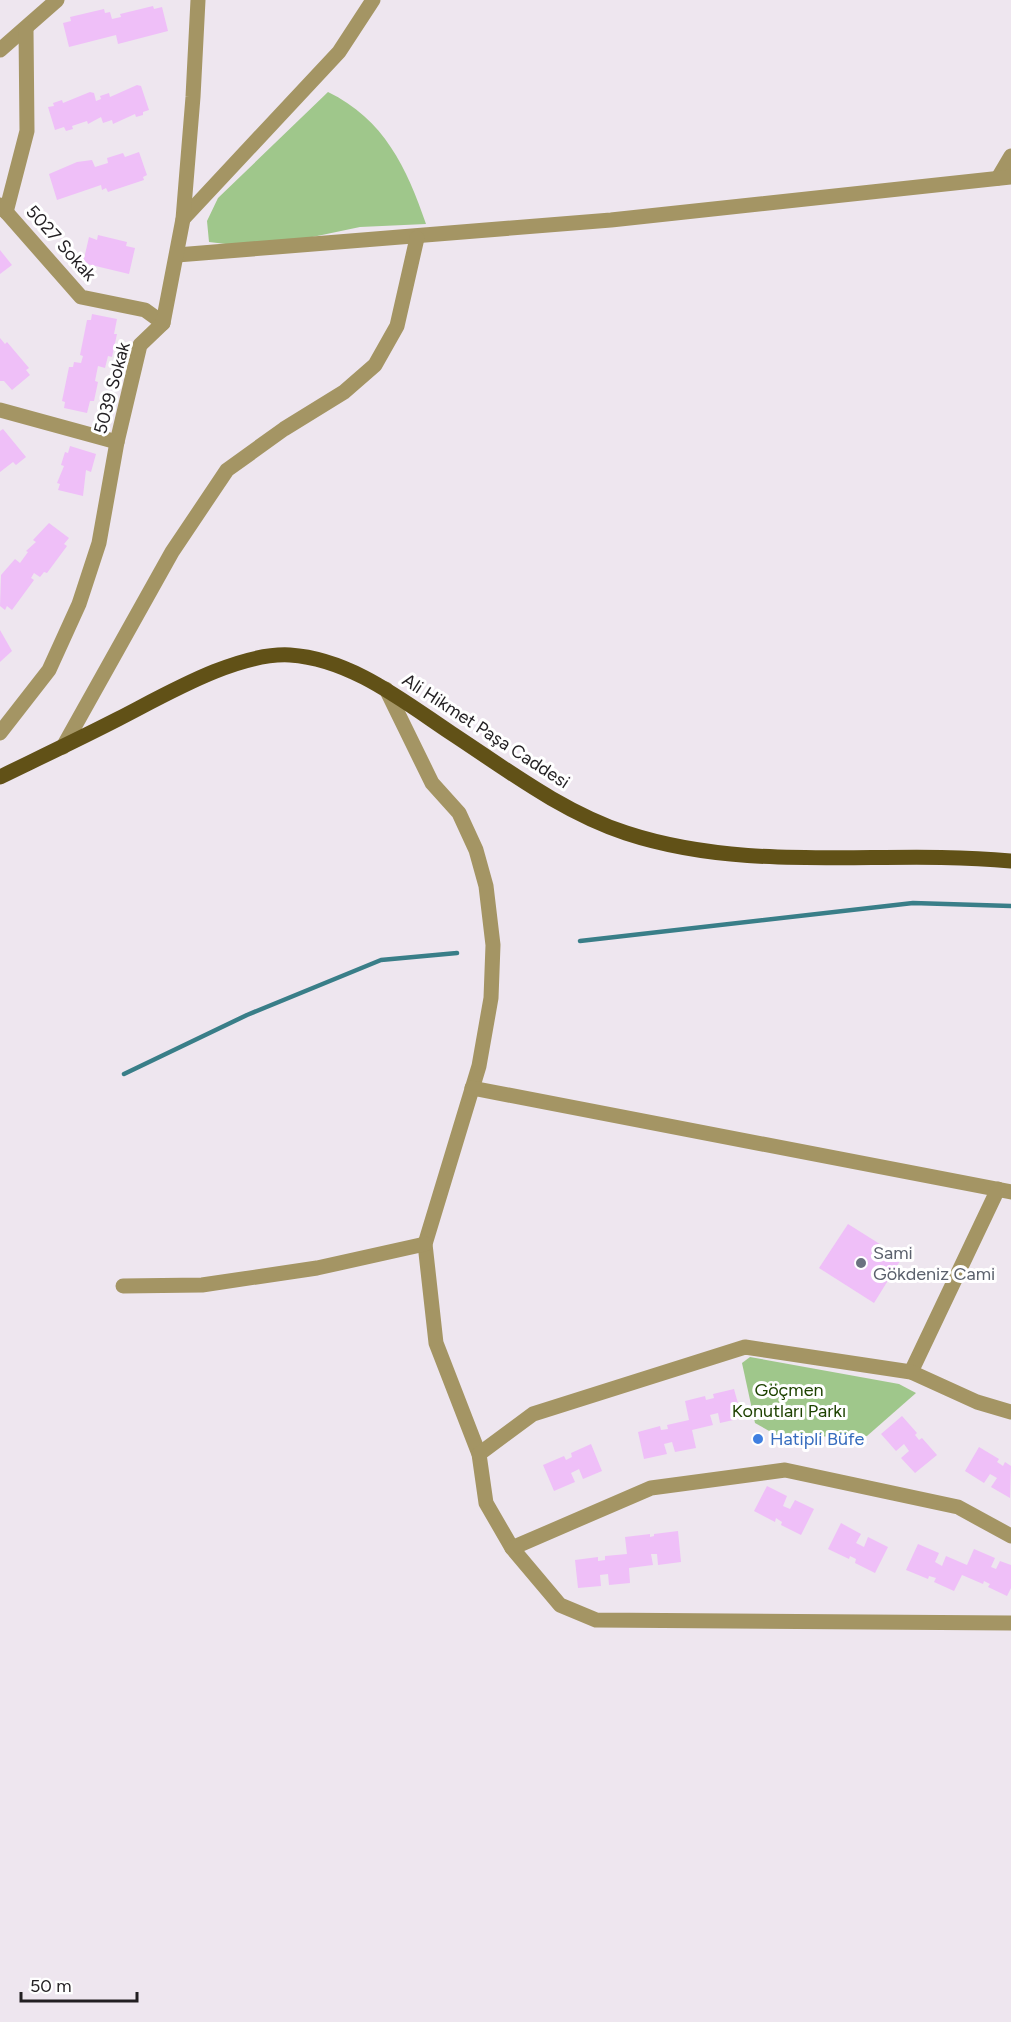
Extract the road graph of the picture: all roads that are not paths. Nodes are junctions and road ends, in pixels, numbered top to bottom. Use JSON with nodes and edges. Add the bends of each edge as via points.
{"nodes":[{"id":1,"x":57,"y":0,"type":"edge"},
{"id":2,"x":198,"y":0,"type":"edge"},
{"id":3,"x":373,"y":0,"type":"edge"},
{"id":4,"x":26,"y":29,"type":"junction"},
{"id":5,"x":0,"y":50,"type":"edge"},
{"id":6,"x":1011,"y":156,"type":"edge"},
{"id":7,"x":1005,"y":178,"type":"edge"},
{"id":8,"x":3,"y":208,"type":"edge"},
{"id":9,"x":183,"y":219,"type":"junction"},
{"id":10,"x":417,"y":238,"type":"junction"},
{"id":11,"x":177,"y":255,"type":"junction"},
{"id":12,"x":164,"y":323,"type":"junction"},
{"id":13,"x":0,"y":410,"type":"edge"},
{"id":14,"x":117,"y":442,"type":"junction"},
{"id":15,"x":386,"y":690,"type":"junction"},
{"id":16,"x":0,"y":733,"type":"edge"},
{"id":17,"x":63,"y":747,"type":"junction"},
{"id":18,"x":0,"y":777,"type":"edge"},
{"id":19,"x":1011,"y":861,"type":"edge"},
{"id":20,"x":472,"y":1088,"type":"junction"},
{"id":21,"x":1005,"y":1191,"type":"edge"},
{"id":22,"x":425,"y":1244,"type":"junction"},
{"id":23,"x":123,"y":1286,"type":"dead end"},
{"id":24,"x":911,"y":1372,"type":"junction"},
{"id":25,"x":1011,"y":1412,"type":"edge"},
{"id":26,"x":479,"y":1454,"type":"junction"},
{"id":27,"x":1011,"y":1536,"type":"edge"},
{"id":28,"x":512,"y":1548,"type":"junction"},
{"id":29,"x":1011,"y":1623,"type":"edge"}],
"edges":[{"from":1,"to":4,"type":"street"},
{"from":2,"to":9,"type":"street"},
{"from":3,"to":9,"type":"street","via":[[339,52]]},
{"from":4,"to":5,"type":"street"},
{"from":4,"to":8,"type":"street","via":[[27,131]]},
{"from":6,"to":7,"type":"street"},
{"from":7,"to":10,"type":"street"},
{"from":8,"to":12,"type":"street","name":"5027 Sokak","via":[[81,297],[145,310]]},
{"from":9,"to":11,"type":"street"},
{"from":10,"to":11,"type":"street"},
{"from":10,"to":17,"type":"street","via":[[397,326],[375,365],[344,392],[227,470],[172,552]]},
{"from":11,"to":12,"type":"street"},
{"from":12,"to":14,"type":"street","name":"5039 Sokak","via":[[140,345]]},
{"from":13,"to":14,"type":"street"},
{"from":14,"to":16,"type":"street","name":"5039 Sokak","via":[[99,543],[79,604],[49,670]]},
{"from":15,"to":17,"type":"main road","name":"Ali Hikmet Paşa Caddesi","via":[[348,670],[314,660],[290,655],[256,658],[200,677]]},
{"from":15,"to":19,"type":"main road","name":"Ali Hikmet Paşa Caddesi","via":[[547,797],[624,832],[699,852],[775,858]]},
{"from":15,"to":20,"type":"street","via":[[432,783],[459,813],[486,885],[493,945],[491,998]]},
{"from":17,"to":18,"type":"main road","name":"Ali Hikmet Paşa Caddesi"},
{"from":20,"to":21,"type":"street"},
{"from":20,"to":22,"type":"street"},
{"from":21,"to":24,"type":"street"},
{"from":22,"to":23,"type":"street","via":[[317,1268],[202,1286]]},
{"from":22,"to":26,"type":"street","via":[[436,1342]]},
{"from":24,"to":25,"type":"street","via":[[977,1402]]},
{"from":24,"to":26,"type":"street","via":[[746,1347],[533,1414]]},
{"from":26,"to":28,"type":"street","via":[[486,1503]]},
{"from":27,"to":28,"type":"street","via":[[958,1507],[785,1470],[651,1488]]},
{"from":28,"to":29,"type":"street","via":[[560,1605],[596,1620]]}]}
